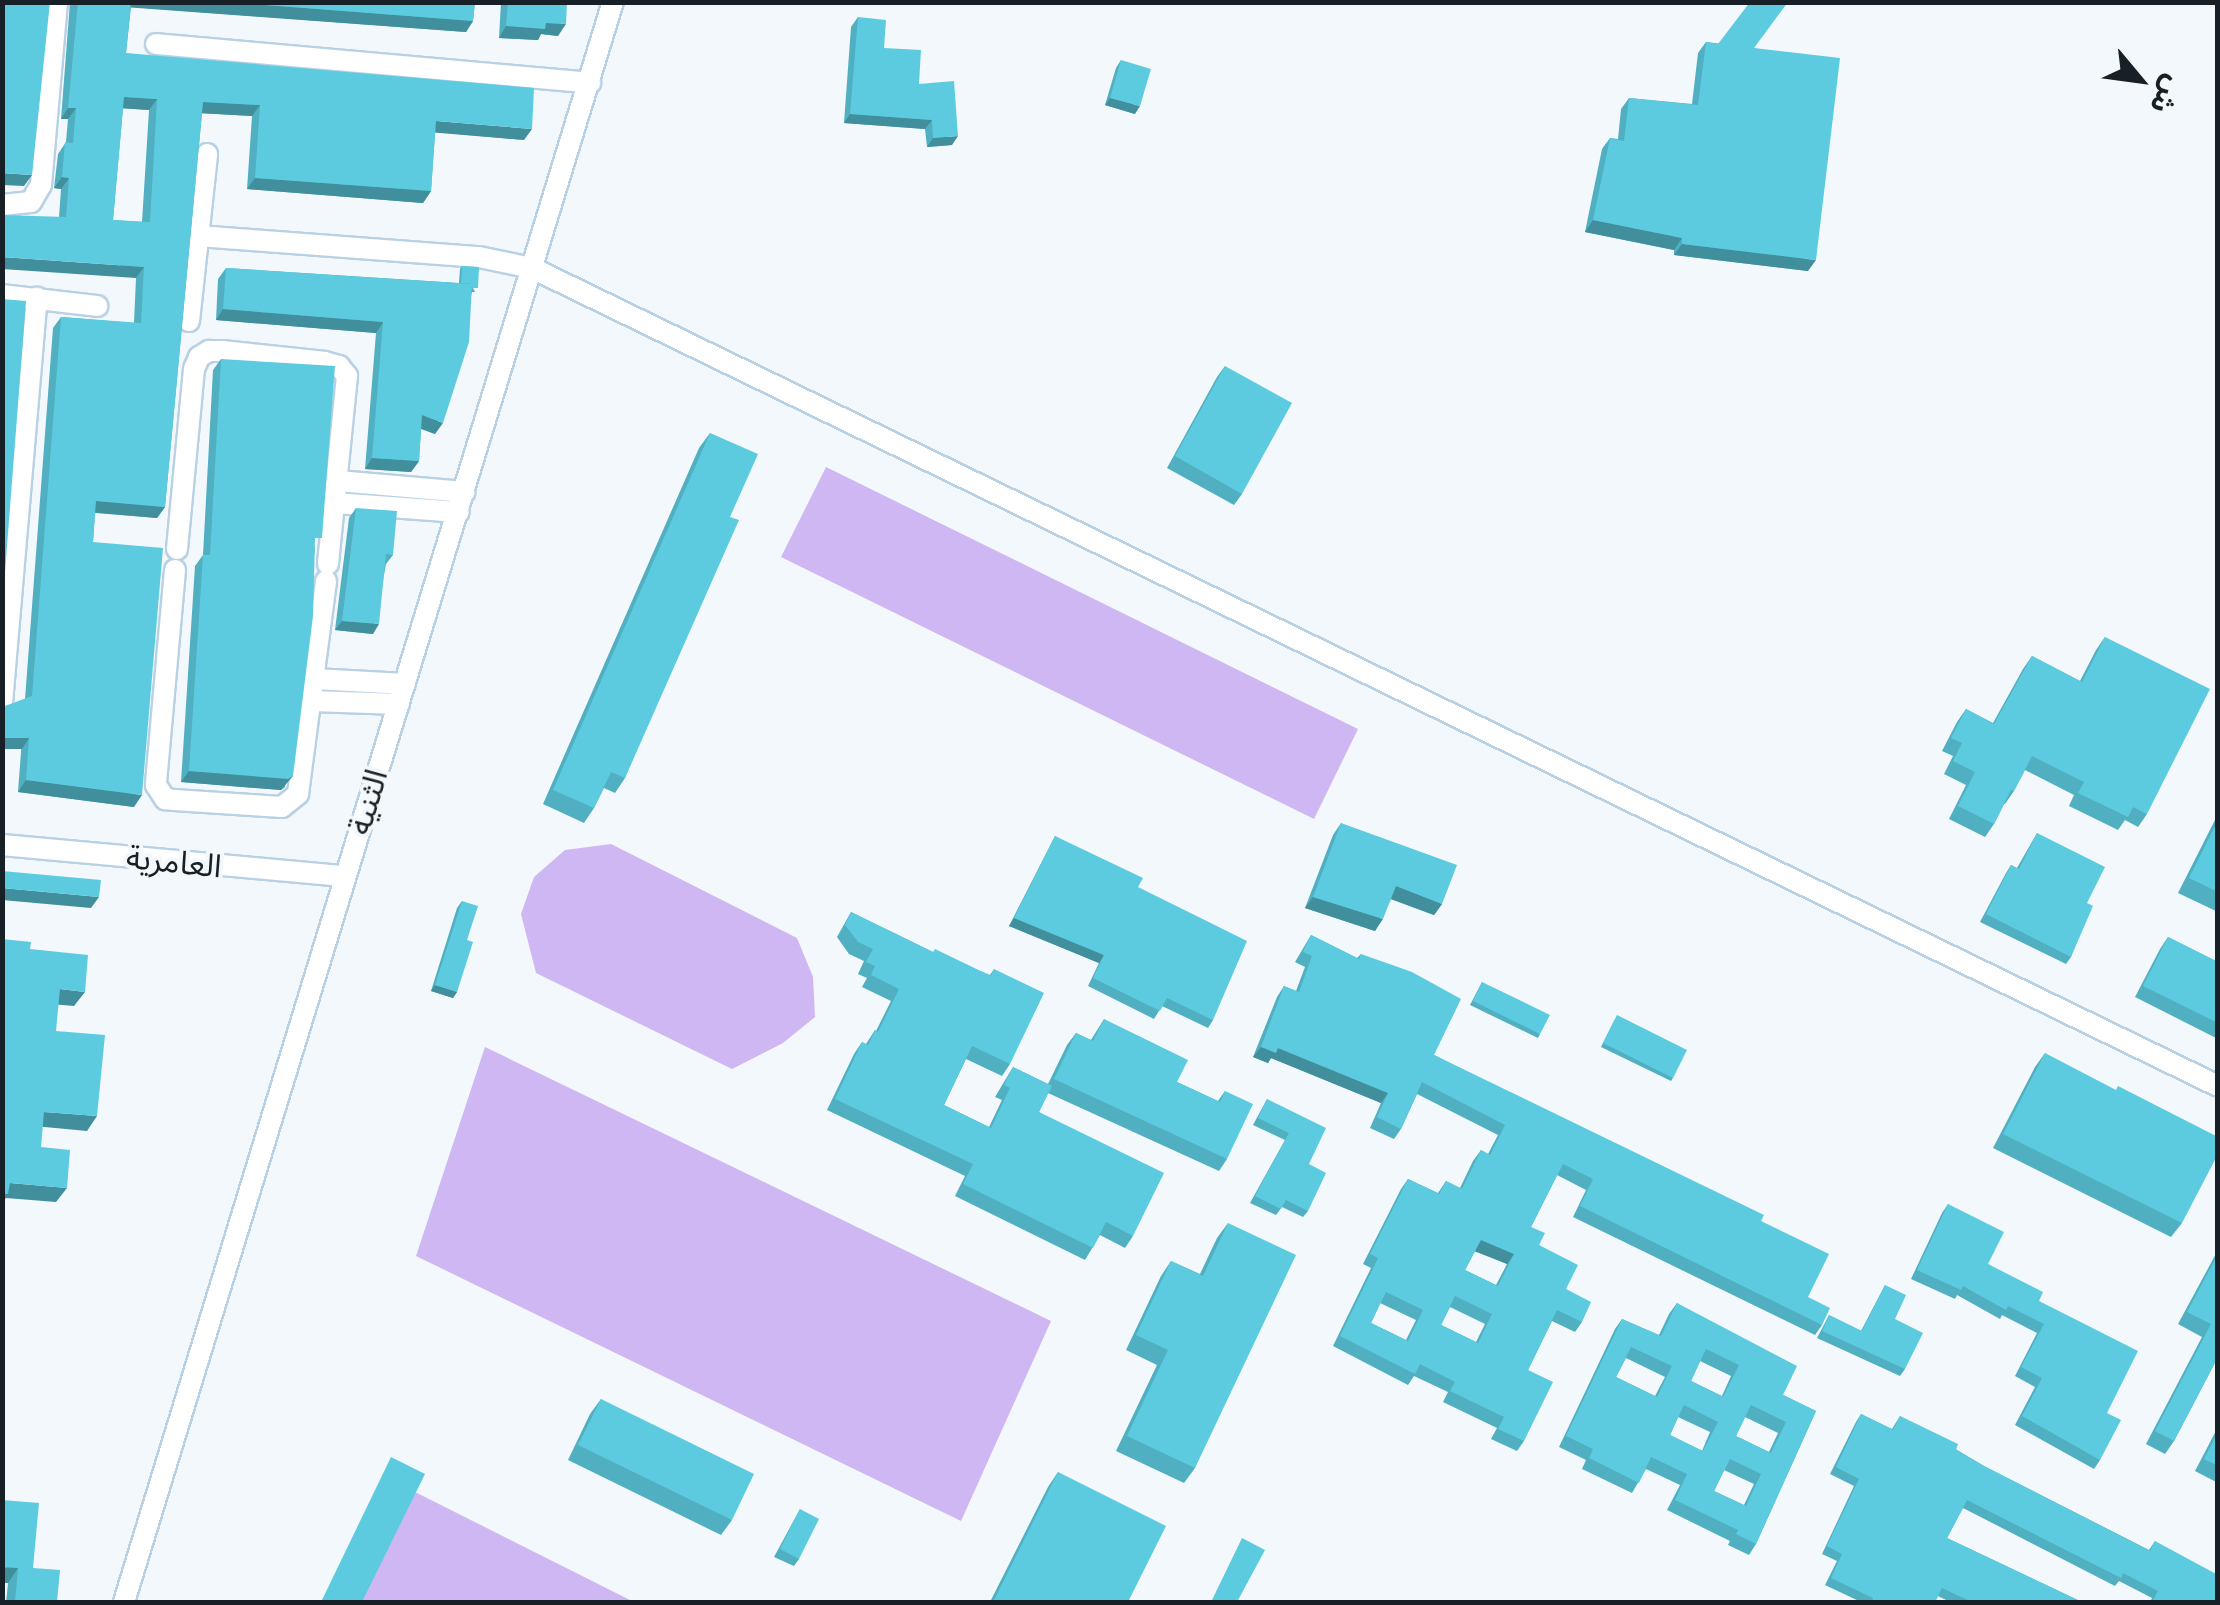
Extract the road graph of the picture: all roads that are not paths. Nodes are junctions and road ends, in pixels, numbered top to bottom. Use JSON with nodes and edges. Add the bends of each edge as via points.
{"nodes":[{"id":1,"x":57,"y":2,"type":"edge"},
{"id":2,"x":613,"y":2,"type":"edge"},
{"id":3,"x":156,"y":44,"type":"dead end"},
{"id":4,"x":590,"y":83,"type":"junction"},
{"id":5,"x":207,"y":154,"type":"dead end"},
{"id":6,"x":2,"y":206,"type":"edge"},
{"id":7,"x":198,"y":236,"type":"junction"},
{"id":8,"x":532,"y":268,"type":"junction"},
{"id":9,"x":2,"y":295,"type":"edge"},
{"id":10,"x":36,"y":298,"type":"junction"},
{"id":11,"x":97,"y":306,"type":"dead end"},
{"id":12,"x":189,"y":321,"type":"dead end"},
{"id":13,"x":338,"y":481,"type":"junction"},
{"id":14,"x":462,"y":502,"type":"junction"},
{"id":15,"x":335,"y":503,"type":"junction"},
{"id":16,"x":177,"y":548,"type":"dead end"},
{"id":17,"x":175,"y":570,"type":"dead end"},
{"id":18,"x":314,"y":679,"type":"junction"},
{"id":19,"x":402,"y":694,"type":"junction"},
{"id":20,"x":312,"y":701,"type":"junction"},
{"id":21,"x":2,"y":703,"type":"edge"},
{"id":22,"x":2,"y":845,"type":"edge"},
{"id":23,"x":345,"y":876,"type":"junction"},
{"id":24,"x":2218,"y":1086,"type":"edge"},
{"id":25,"x":124,"y":1602,"type":"edge"}],
"edges":[{"from":1,"to":6,"type":"street","via":[[42,185],[31,202]]},
{"from":2,"to":4,"type":"street","name":"الثنية"},
{"from":3,"to":4,"type":"street"},
{"from":4,"to":8,"type":"street","name":"الثنية"},
{"from":5,"to":7,"type":"street"},
{"from":7,"to":8,"type":"street","via":[[479,257]]},
{"from":7,"to":12,"type":"street"},
{"from":8,"to":14,"type":"street","name":"الثنية"},
{"from":8,"to":24,"type":"street"},
{"from":9,"to":10,"type":"street"},
{"from":10,"to":11,"type":"street"},
{"from":10,"to":21,"type":"street"},
{"from":13,"to":14,"type":"street"},
{"from":13,"to":15,"type":"street"},
{"from":13,"to":16,"type":"street","via":[[349,390],[339,366],[209,350],[194,369]]},
{"from":14,"to":15,"type":"street"},
{"from":14,"to":19,"type":"street","name":"الثنية"},
{"from":15,"to":18,"type":"street"},
{"from":17,"to":20,"type":"street","via":[[159,794],[192,802],[291,802],[300,784]]},
{"from":18,"to":19,"type":"street"},
{"from":18,"to":20,"type":"street"},
{"from":19,"to":20,"type":"street"},
{"from":19,"to":23,"type":"street","name":"الثنية"},
{"from":22,"to":23,"type":"street","name":"العامرية"},
{"from":23,"to":25,"type":"street","name":"الثنية"}]}
